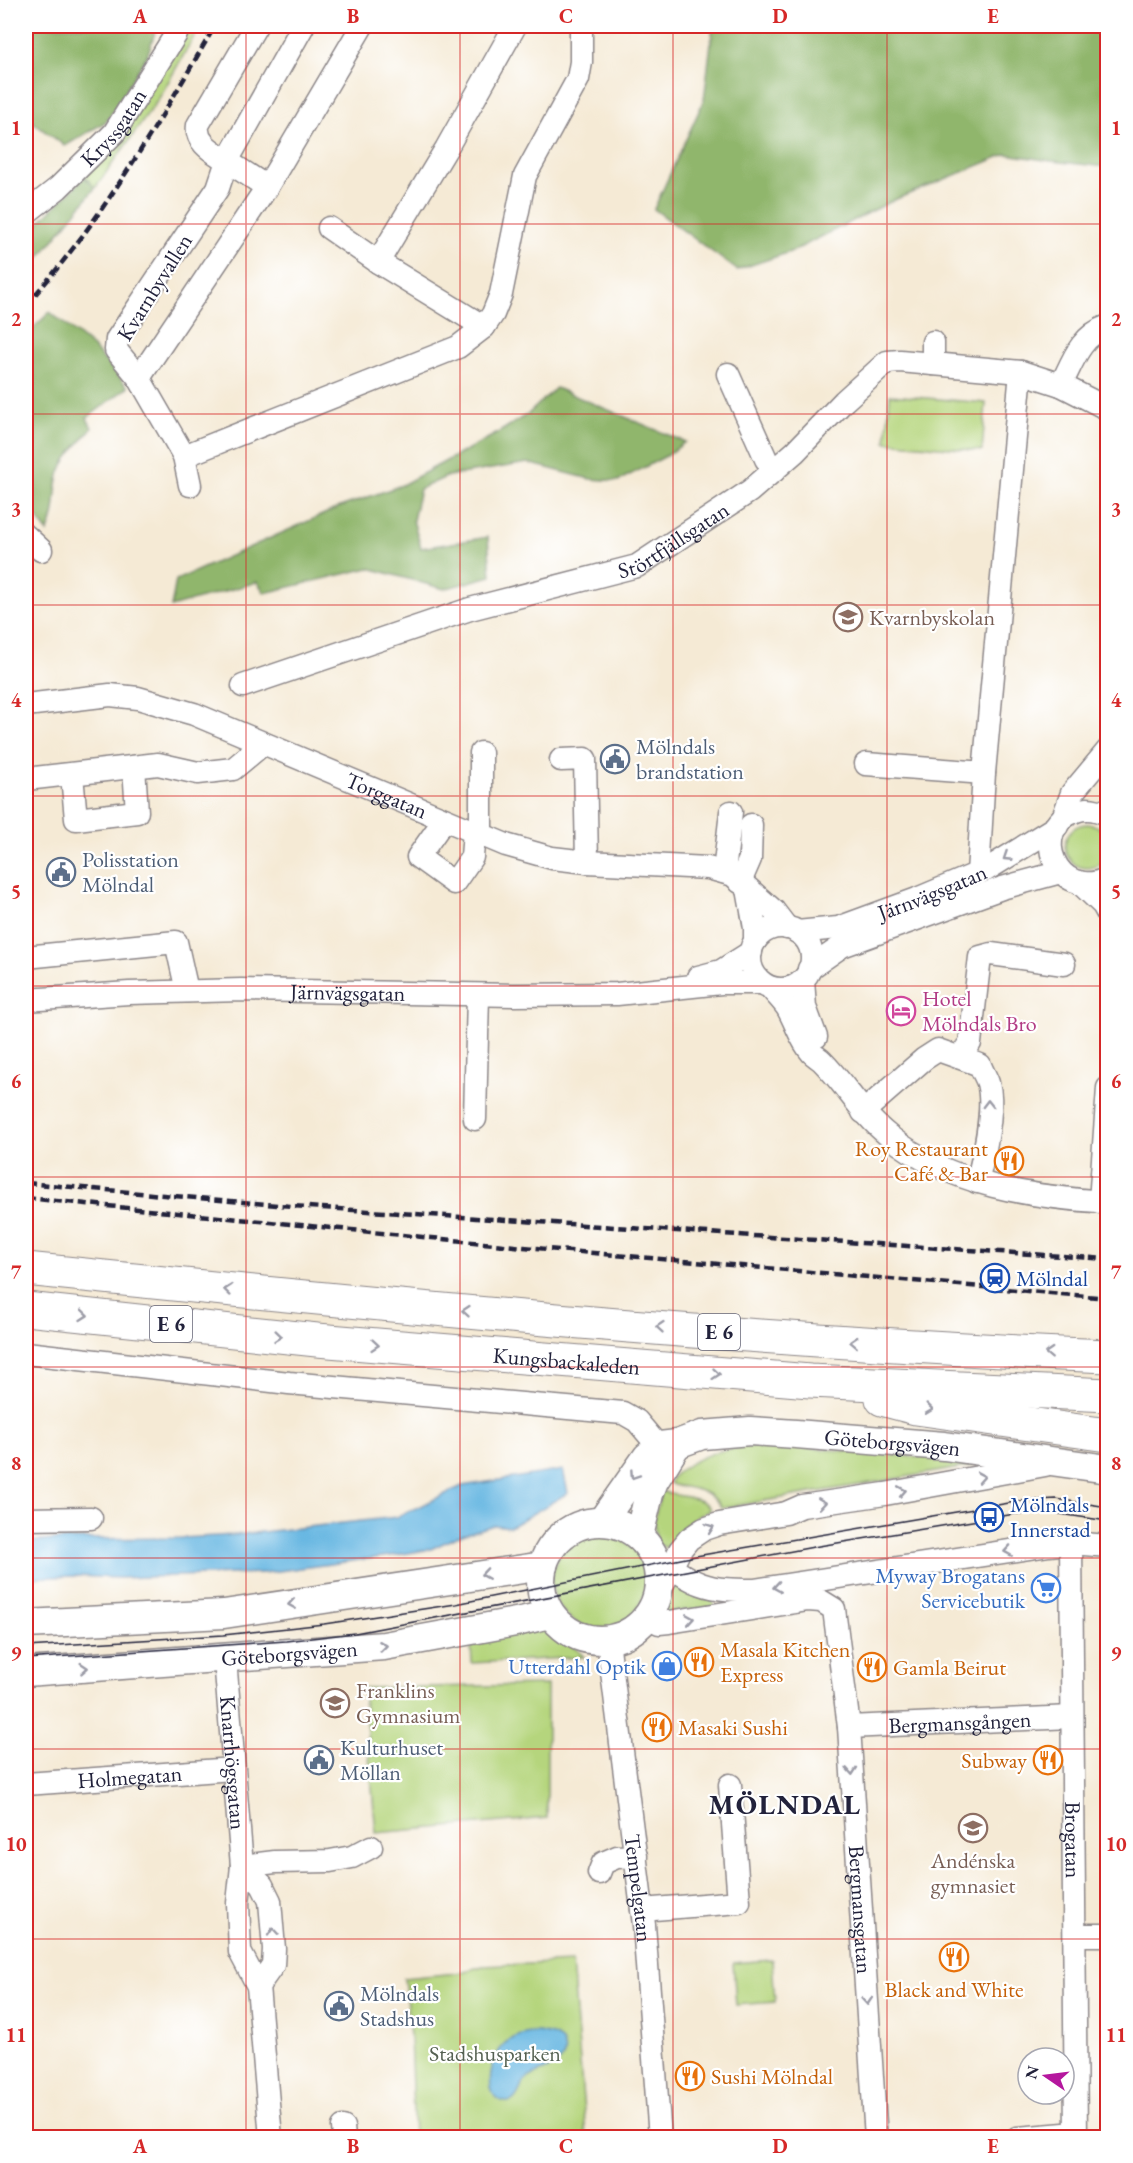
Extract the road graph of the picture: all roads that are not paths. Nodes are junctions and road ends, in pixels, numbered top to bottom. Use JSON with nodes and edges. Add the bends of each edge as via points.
{"nodes":[{"id":1,"x":179,"y":26,"type":"edge"},
{"id":2,"x":256,"y":26,"type":"edge"},
{"id":3,"x":303,"y":26,"type":"edge"},
{"id":4,"x":362,"y":26,"type":"edge"},
{"id":5,"x":515,"y":26,"type":"edge"},
{"id":6,"x":581,"y":26,"type":"edge"},
{"id":7,"x":227,"y":161,"type":"junction"},
{"id":8,"x":267,"y":187,"type":"junction"},
{"id":9,"x":26,"y":213,"type":"edge"},
{"id":10,"x":329,"y":228,"type":"dead end"},
{"id":11,"x":378,"y":262,"type":"junction"},
{"id":12,"x":1107,"y":326,"type":"edge"},
{"id":13,"x":484,"y":327,"type":"junction"},
{"id":14,"x":1021,"y":372,"type":"junction"},
{"id":15,"x":728,"y":374,"type":"dead end"},
{"id":16,"x":139,"y":378,"type":"junction"},
{"id":17,"x":1061,"y":385,"type":"junction"},
{"id":18,"x":1107,"y":409,"type":"edge"},
{"id":19,"x":184,"y":456,"type":"junction"},
{"id":20,"x":774,"y":471,"type":"junction"},
{"id":21,"x":190,"y":485,"type":"dead end"},
{"id":22,"x":243,"y":686,"type":"dead end"},
{"id":23,"x":26,"y":705,"type":"edge"},
{"id":24,"x":263,"y":744,"type":"junction"},
{"id":25,"x":1107,"y":750,"type":"edge"},
{"id":26,"x":481,"y":753,"type":"dead end"},
{"id":27,"x":561,"y":760,"type":"dead end"},
{"id":28,"x":866,"y":764,"type":"dead end"},
{"id":29,"x":134,"y":767,"type":"junction"},
{"id":30,"x":984,"y":773,"type":"junction"},
{"id":31,"x":72,"y":775,"type":"junction"},
{"id":32,"x":26,"y":779,"type":"edge"},
{"id":33,"x":731,"y":812,"type":"dead end"},
{"id":34,"x":1107,"y":815,"type":"edge"},
{"id":35,"x":444,"y":820,"type":"junction"},
{"id":36,"x":1060,"y":822,"type":"junction"},
{"id":37,"x":751,"y":825,"type":"dead end"},
{"id":38,"x":477,"y":834,"type":"junction"},
{"id":39,"x":587,"y":862,"type":"junction"},
{"id":40,"x":978,"y":874,"type":"junction"},
{"id":41,"x":1070,"y":877,"type":"junction"},
{"id":42,"x":1107,"y":878,"type":"edge"},
{"id":43,"x":737,"y":881,"type":"junction"},
{"id":44,"x":1107,"y":914,"type":"edge"},
{"id":45,"x":792,"y":930,"type":"junction"},
{"id":46,"x":753,"y":947,"type":"junction"},
{"id":47,"x":26,"y":957,"type":"edge"},
{"id":48,"x":1064,"y":964,"type":"dead end"},
{"id":49,"x":806,"y":974,"type":"junction"},
{"id":50,"x":766,"y":986,"type":"junction"},
{"id":51,"x":670,"y":988,"type":"junction"},
{"id":52,"x":187,"y":991,"type":"junction"},
{"id":53,"x":478,"y":995,"type":"junction"},
{"id":54,"x":26,"y":1000,"type":"edge"},
{"id":55,"x":960,"y":1057,"type":"junction"},
{"id":56,"x":822,"y":1061,"type":"junction"},
{"id":57,"x":1107,"y":1088,"type":"edge"},
{"id":58,"x":863,"y":1112,"type":"junction"},
{"id":59,"x":475,"y":1119,"type":"dead end"},
{"id":60,"x":977,"y":1182,"type":"junction"},
{"id":61,"x":1104,"y":1202,"type":"edge"},
{"id":62,"x":26,"y":1269,"type":"edge"},
{"id":63,"x":26,"y":1309,"type":"edge"},
{"id":64,"x":26,"y":1353,"type":"edge"},
{"id":65,"x":1107,"y":1356,"type":"edge"},
{"id":66,"x":810,"y":1382,"type":"junction"},
{"id":67,"x":1107,"y":1395,"type":"edge"},
{"id":68,"x":1107,"y":1435,"type":"edge"},
{"id":69,"x":668,"y":1450,"type":"junction"},
{"id":70,"x":1060,"y":1462,"type":"junction"},
{"id":71,"x":1107,"y":1469,"type":"edge"},
{"id":72,"x":91,"y":1518,"type":"dead end"},
{"id":73,"x":26,"y":1520,"type":"edge"},
{"id":74,"x":602,"y":1521,"type":"junction"},
{"id":75,"x":1071,"y":1543,"type":"junction"},
{"id":76,"x":1107,"y":1546,"type":"edge"},
{"id":77,"x":543,"y":1566,"type":"junction"},
{"id":78,"x":654,"y":1574,"type":"junction"},
{"id":79,"x":550,"y":1614,"type":"junction"},
{"id":80,"x":26,"y":1624,"type":"edge"},
{"id":81,"x":608,"y":1640,"type":"junction"},
{"id":82,"x":225,"y":1659,"type":"junction"},
{"id":83,"x":26,"y":1672,"type":"edge"},
{"id":84,"x":1072,"y":1718,"type":"junction"},
{"id":85,"x":849,"y":1727,"type":"junction"},
{"id":86,"x":233,"y":1769,"type":"junction"},
{"id":87,"x":26,"y":1784,"type":"edge"},
{"id":88,"x":730,"y":1785,"type":"dead end"},
{"id":89,"x":371,"y":1847,"type":"dead end"},
{"id":90,"x":636,"y":1856,"type":"junction"},
{"id":91,"x":242,"y":1866,"type":"junction"},
{"id":92,"x":599,"y":1873,"type":"dead end"},
{"id":93,"x":642,"y":1910,"type":"junction"},
{"id":94,"x":1075,"y":1935,"type":"junction"},
{"id":95,"x":1107,"y":1935,"type":"edge"},
{"id":96,"x":258,"y":1986,"type":"junction"},
{"id":97,"x":1076,"y":2135,"type":"edge"},
{"id":98,"x":271,"y":2138,"type":"edge"},
{"id":99,"x":660,"y":2138,"type":"edge"},
{"id":100,"x":876,"y":2138,"type":"edge"},
{"id":101,"x":1017,"y":2138,"type":"edge"}],
"edges":[{"from":1,"to":9,"type":"street","name":"Kryssgatan","via":[[114,133],[58,188]]},
{"from":2,"to":7,"type":"street","via":[[198,125],[202,142]]},
{"from":3,"to":7,"type":"street","name":"Kvarnbyvallen"},
{"from":4,"to":8,"type":"street"},
{"from":5,"to":11,"type":"street"},
{"from":6,"to":13,"type":"street","via":[[578,79],[525,176],[501,294]]},
{"from":7,"to":8,"type":"street"},
{"from":7,"to":16,"type":"street","name":"Kvarnbyvallen","via":[[218,188],[117,339],[116,350]]},
{"from":8,"to":16,"type":"street"},
{"from":10,"to":11,"type":"street"},
{"from":11,"to":13,"type":"street"},
{"from":12,"to":17,"type":"street","via":[[1081,344]]},
{"from":13,"to":19,"type":"street","via":[[458,347]]},
{"from":14,"to":17,"type":"street","name":"Störtfjällsgatan"},
{"from":14,"to":20,"type":"street","name":"Störtfjällsgatan","via":[[933,353],[887,362]]},
{"from":14,"to":30,"type":"street"},
{"from":15,"to":20,"type":"street"},
{"from":16,"to":19,"type":"street","name":"Kvarnbyvallen"},
{"from":17,"to":18,"type":"street","name":"Störtfjällsgatan"},
{"from":19,"to":21,"type":"street","name":"Kvarnbyvallen"},
{"from":20,"to":22,"type":"street","name":"Störtfjällsgatan","via":[[637,566],[470,609]]},
{"from":23,"to":24,"type":"street","name":"Torggatan","via":[[110,695],[138,698],[194,714]]},
{"from":24,"to":29,"type":"street","via":[[233,769],[198,774],[158,764]]},
{"from":24,"to":35,"type":"street","name":"Torggatan"},
{"from":25,"to":36,"type":"street","via":[[1072,793]]},
{"from":26,"to":38,"type":"street"},
{"from":27,"to":39,"type":"street","via":[[585,759]]},
{"from":28,"to":30,"type":"street"},
{"from":29,"to":31,"type":"street"},
{"from":29,"to":31,"type":"street","via":[[137,812],[76,819]]},
{"from":30,"to":40,"type":"street"},
{"from":31,"to":32,"type":"street"},
{"from":33,"to":43,"type":"street"},
{"from":34,"to":36,"type":"street","name":"Järnvägsgatan","via":[[1083,809]]},
{"from":35,"to":38,"type":"street","name":"Torggatan"},
{"from":35,"to":38,"type":"street","via":[[418,856],[454,883],[472,857]]},
{"from":36,"to":40,"type":"street","name":"Järnvägsgatan","one_way":true},
{"from":36,"to":41,"type":"street","via":[[1052,837],[1051,850],[1054,862]]},
{"from":37,"to":43,"type":"street","via":[[750,859]]},
{"from":38,"to":39,"type":"street","name":"Torggatan","via":[[552,858]]},
{"from":39,"to":43,"type":"street","name":"Torggatan","via":[[708,868]]},
{"from":40,"to":45,"type":"street","name":"Järnvägsgatan","via":[[838,928]]},
{"from":41,"to":42,"type":"street","name":"Järnvägsgatan","via":[[1094,883]]},
{"from":41,"to":44,"type":"street","via":[[1098,900]]},
{"from":41,"to":49,"type":"street","name":"Järnvägsgatan","via":[[1002,888],[842,946]]},
{"from":43,"to":45,"type":"street"},
{"from":43,"to":46,"type":"street","via":[[755,928]]},
{"from":45,"to":46,"type":"street","via":[[769,930]]},
{"from":45,"to":49,"type":"street","via":[[810,948]]},
{"from":46,"to":50,"type":"street","via":[[753,973]]},
{"from":46,"to":51,"type":"street","name":"Järnvägsgatan","via":[[721,971]]},
{"from":47,"to":52,"type":"street","via":[[176,942]]},
{"from":48,"to":55,"type":"street","via":[[991,954],[980,957],[970,1043]]},
{"from":49,"to":50,"type":"street","via":[[788,988]]},
{"from":49,"to":56,"type":"street","via":[[805,1007],[822,1047]]},
{"from":50,"to":51,"type":"street","name":"Järnvägsgatan","via":[[721,983]]},
{"from":50,"to":56,"type":"street","via":[[787,1007],[811,1052]]},
{"from":51,"to":53,"type":"street","name":"Järnvägsgatan","via":[[617,994]]},
{"from":52,"to":53,"type":"street","name":"Järnvägsgatan"},
{"from":52,"to":54,"type":"street","name":"Järnvägsgatan"},
{"from":53,"to":59,"type":"street"},
{"from":55,"to":58,"type":"street","via":[[938,1050]]},
{"from":60,"to":55,"type":"street","one_way":true,"via":[[987,1136],[988,1083],[980,1065]]},
{"from":56,"to":58,"type":"street"},
{"from":57,"to":61,"type":"street"},
{"from":58,"to":60,"type":"street","via":[[912,1152]]},
{"from":60,"to":61,"type":"street","via":[[1026,1194]]},
{"from":65,"to":62,"type":"highway","name":"Kungsbackaleden","number":"E 6","one_way":true,"via":[[767,1336],[332,1300]]},
{"from":63,"to":66,"type":"highway","name":"Kungsbackaleden","number":"E 6","one_way":true,"via":[[317,1340]]},
{"from":64,"to":69,"type":"street","via":[[289,1383],[623,1413]]},
{"from":66,"to":67,"type":"highway","name":"Kungsbackaleden","number":"E 6"},
{"from":66,"to":68,"type":"highway","one_way":true,"via":[[916,1408]]},
{"from":69,"to":70,"type":"main road","name":"Göteborgsvägen","via":[[702,1435],[750,1431],[944,1446]]},
{"from":69,"to":74,"type":"main road","name":"Göteborgsvägen","one_way":true,"via":[[647,1457]]},
{"from":69,"to":78,"type":"main road","via":[[649,1494]]},
{"from":70,"to":71,"type":"main road","name":"Göteborgsvägen"},
{"from":78,"to":70,"type":"street","one_way":true,"via":[[689,1539],[719,1524]]},
{"from":72,"to":73,"type":"street"},
{"from":74,"to":77,"type":"main road","via":[[582,1524],[564,1534],[551,1548]]},
{"from":74,"to":78,"type":"main road","via":[[621,1525]]},
{"from":75,"to":76,"type":"street"},
{"from":75,"to":78,"type":"street","one_way":true,"via":[[754,1590],[723,1589]]},
{"from":75,"to":84,"type":"street","name":"Brogatan"},
{"from":77,"to":79,"type":"main road","via":[[542,1592]]},
{"from":77,"to":80,"type":"main road","name":"Göteborgsvägen","one_way":true,"via":[[224,1614]]},
{"from":78,"to":81,"type":"main road","via":[[631,1632]]},
{"from":78,"to":85,"type":"street","name":"Bergmansgatan","one_way":true,"via":[[659,1623],[808,1600],[821,1601],[834,1609]]},
{"from":79,"to":81,"type":"main road","via":[[571,1633],[589,1640]]},
{"from":82,"to":79,"type":"main road","name":"Göteborgsvägen","one_way":true,"via":[[384,1646]]},
{"from":81,"to":90,"type":"street","name":"Tempelgatan"},
{"from":83,"to":82,"type":"main road","name":"Göteborgsvägen","one_way":true},
{"from":82,"to":86,"type":"street","name":"Knarrhögsgatan"},
{"from":84,"to":85,"type":"street","name":"Bergmansgången"},
{"from":84,"to":94,"type":"street","name":"Brogatan"},
{"from":85,"to":100,"type":"street","name":"Bergmansgatan","one_way":true},
{"from":86,"to":87,"type":"street","name":"Holmegatan"},
{"from":86,"to":91,"type":"street","name":"Knarrhögsgatan"},
{"from":88,"to":93,"type":"street","via":[[739,1902]]},
{"from":89,"to":91,"type":"street","via":[[352,1857],[330,1861]]},
{"from":90,"to":92,"type":"street","via":[[609,1859]]},
{"from":90,"to":93,"type":"street","name":"Tempelgatan"},
{"from":91,"to":96,"type":"street","name":"Knarrhögsgatan","via":[[238,1903],[240,1952]]},
{"from":96,"to":91,"type":"street","one_way":true,"via":[[273,1965],[270,1901],[262,1886]]},
{"from":93,"to":99,"type":"street","name":"Tempelgatan"},
{"from":94,"to":95,"type":"street"},
{"from":94,"to":97,"type":"street","name":"Brogatan"},
{"from":96,"to":98,"type":"street","name":"Knarrhögsgatan"},
{"from":97,"to":101,"type":"street"}]}
